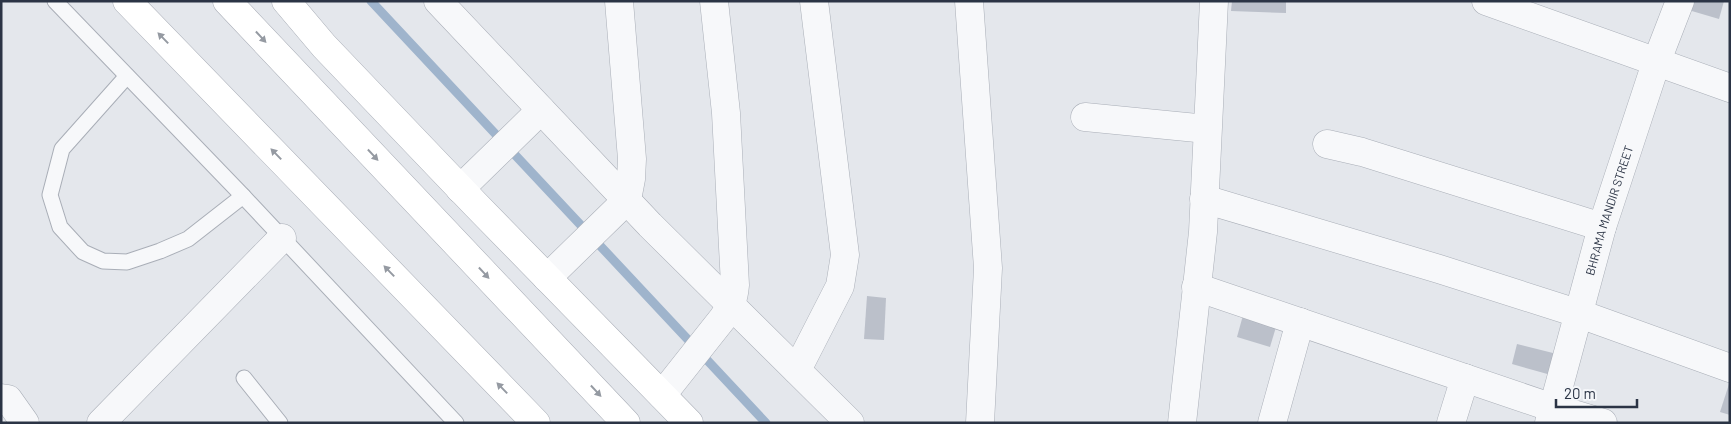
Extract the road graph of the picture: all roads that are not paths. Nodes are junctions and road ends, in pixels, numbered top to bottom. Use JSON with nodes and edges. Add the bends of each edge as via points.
{"nodes":[{"id":1,"x":55,"y":1,"type":"edge"},
{"id":2,"x":127,"y":1,"type":"edge"},
{"id":3,"x":228,"y":1,"type":"edge"},
{"id":4,"x":286,"y":1,"type":"edge"},
{"id":5,"x":438,"y":1,"type":"edge"},
{"id":6,"x":619,"y":1,"type":"edge"},
{"id":7,"x":714,"y":1,"type":"edge"},
{"id":8,"x":814,"y":1,"type":"edge"},
{"id":9,"x":969,"y":1,"type":"edge"},
{"id":10,"x":1214,"y":1,"type":"edge"},
{"id":11,"x":1486,"y":1,"type":"edge"},
{"id":12,"x":1680,"y":1,"type":"edge"},
{"id":13,"x":1656,"y":62,"type":"junction"},
{"id":14,"x":127,"y":76,"type":"junction"},
{"id":15,"x":1730,"y":88,"type":"edge"},
{"id":16,"x":537,"y":115,"type":"junction"},
{"id":17,"x":1085,"y":117,"type":"dead end"},
{"id":18,"x":1207,"y":129,"type":"junction"},
{"id":19,"x":1327,"y":144,"type":"dead end"},
{"id":20,"x":460,"y":189,"type":"junction"},
{"id":21,"x":243,"y":196,"type":"junction"},
{"id":22,"x":1204,"y":199,"type":"junction"},
{"id":23,"x":621,"y":206,"type":"junction"},
{"id":24,"x":1602,"y":227,"type":"junction"},
{"id":25,"x":282,"y":238,"type":"junction"},
{"id":26,"x":547,"y":278,"type":"junction"},
{"id":27,"x":1196,"y":286,"type":"junction"},
{"id":28,"x":727,"y":311,"type":"junction"},
{"id":29,"x":1580,"y":314,"type":"junction"},
{"id":30,"x":1300,"y":322,"type":"junction"},
{"id":31,"x":1730,"y":368,"type":"edge"},
{"id":32,"x":797,"y":370,"type":"junction"},
{"id":33,"x":244,"y":378,"type":"dead end"},
{"id":34,"x":1465,"y":378,"type":"junction"},
{"id":35,"x":662,"y":395,"type":"junction"},
{"id":36,"x":1,"y":398,"type":"edge"},
{"id":37,"x":1551,"y":415,"type":"edge"},
{"id":38,"x":25,"y":423,"type":"edge"},
{"id":39,"x":100,"y":423,"type":"edge"},
{"id":40,"x":280,"y":423,"type":"edge"},
{"id":41,"x":456,"y":423,"type":"edge"},
{"id":42,"x":536,"y":423,"type":"edge"},
{"id":43,"x":626,"y":423,"type":"edge"},
{"id":44,"x":689,"y":423,"type":"edge"},
{"id":45,"x":850,"y":423,"type":"edge"},
{"id":46,"x":980,"y":423,"type":"edge"},
{"id":47,"x":1182,"y":423,"type":"edge"},
{"id":48,"x":1272,"y":423,"type":"edge"},
{"id":49,"x":1451,"y":423,"type":"edge"},
{"id":50,"x":1603,"y":423,"type":"edge"}],
"edges":[{"from":1,"to":14,"type":"lane"},
{"from":42,"to":2,"type":"main road","one_way":true},
{"from":3,"to":43,"type":"main road","one_way":true},
{"from":4,"to":20,"type":"main road","via":[[324,46]]},
{"from":5,"to":16,"type":"street"},
{"from":6,"to":23,"type":"street","via":[[632,159],[631,179]]},
{"from":7,"to":28,"type":"street","via":[[727,132],[735,284]]},
{"from":8,"to":32,"type":"street","via":[[844,255],[840,286]]},
{"from":9,"to":46,"type":"street","via":[[988,268]]},
{"from":10,"to":18,"type":"street"},
{"from":11,"to":13,"type":"street"},
{"from":12,"to":13,"type":"street","name":"BHRAMA MANDIR STREET"},
{"from":13,"to":15,"type":"street"},
{"from":13,"to":24,"type":"street","name":"BHRAMA MANDIR STREET"},
{"from":14,"to":21,"type":"lane"},
{"from":14,"to":21,"type":"lane","via":[[62,149],[50,195],[60,227],[83,252],[103,261],[127,262],[160,251],[188,239]]},
{"from":16,"to":20,"type":"street"},
{"from":16,"to":23,"type":"street"},
{"from":17,"to":18,"type":"street"},
{"from":18,"to":22,"type":"street"},
{"from":19,"to":24,"type":"street"},
{"from":20,"to":26,"type":"main road"},
{"from":21,"to":25,"type":"lane"},
{"from":22,"to":27,"type":"street"},
{"from":22,"to":29,"type":"street"},
{"from":23,"to":26,"type":"street"},
{"from":23,"to":28,"type":"street"},
{"from":24,"to":29,"type":"street","name":"BHRAMA MANDIR STREET"},
{"from":25,"to":39,"type":"street"},
{"from":25,"to":41,"type":"lane"},
{"from":26,"to":35,"type":"main road"},
{"from":27,"to":30,"type":"street"},
{"from":27,"to":47,"type":"street"},
{"from":28,"to":32,"type":"street"},
{"from":28,"to":35,"type":"street"},
{"from":29,"to":31,"type":"street"},
{"from":29,"to":37,"type":"street","name":"BHRAMA MANDIR STREET"},
{"from":30,"to":34,"type":"street"},
{"from":30,"to":48,"type":"street"},
{"from":32,"to":45,"type":"street"},
{"from":33,"to":40,"type":"lane"},
{"from":34,"to":37,"type":"street"},
{"from":34,"to":49,"type":"street"},
{"from":35,"to":44,"type":"main road"},
{"from":36,"to":38,"type":"street","via":[[8,399]]},
{"from":37,"to":50,"type":"street"}]}
